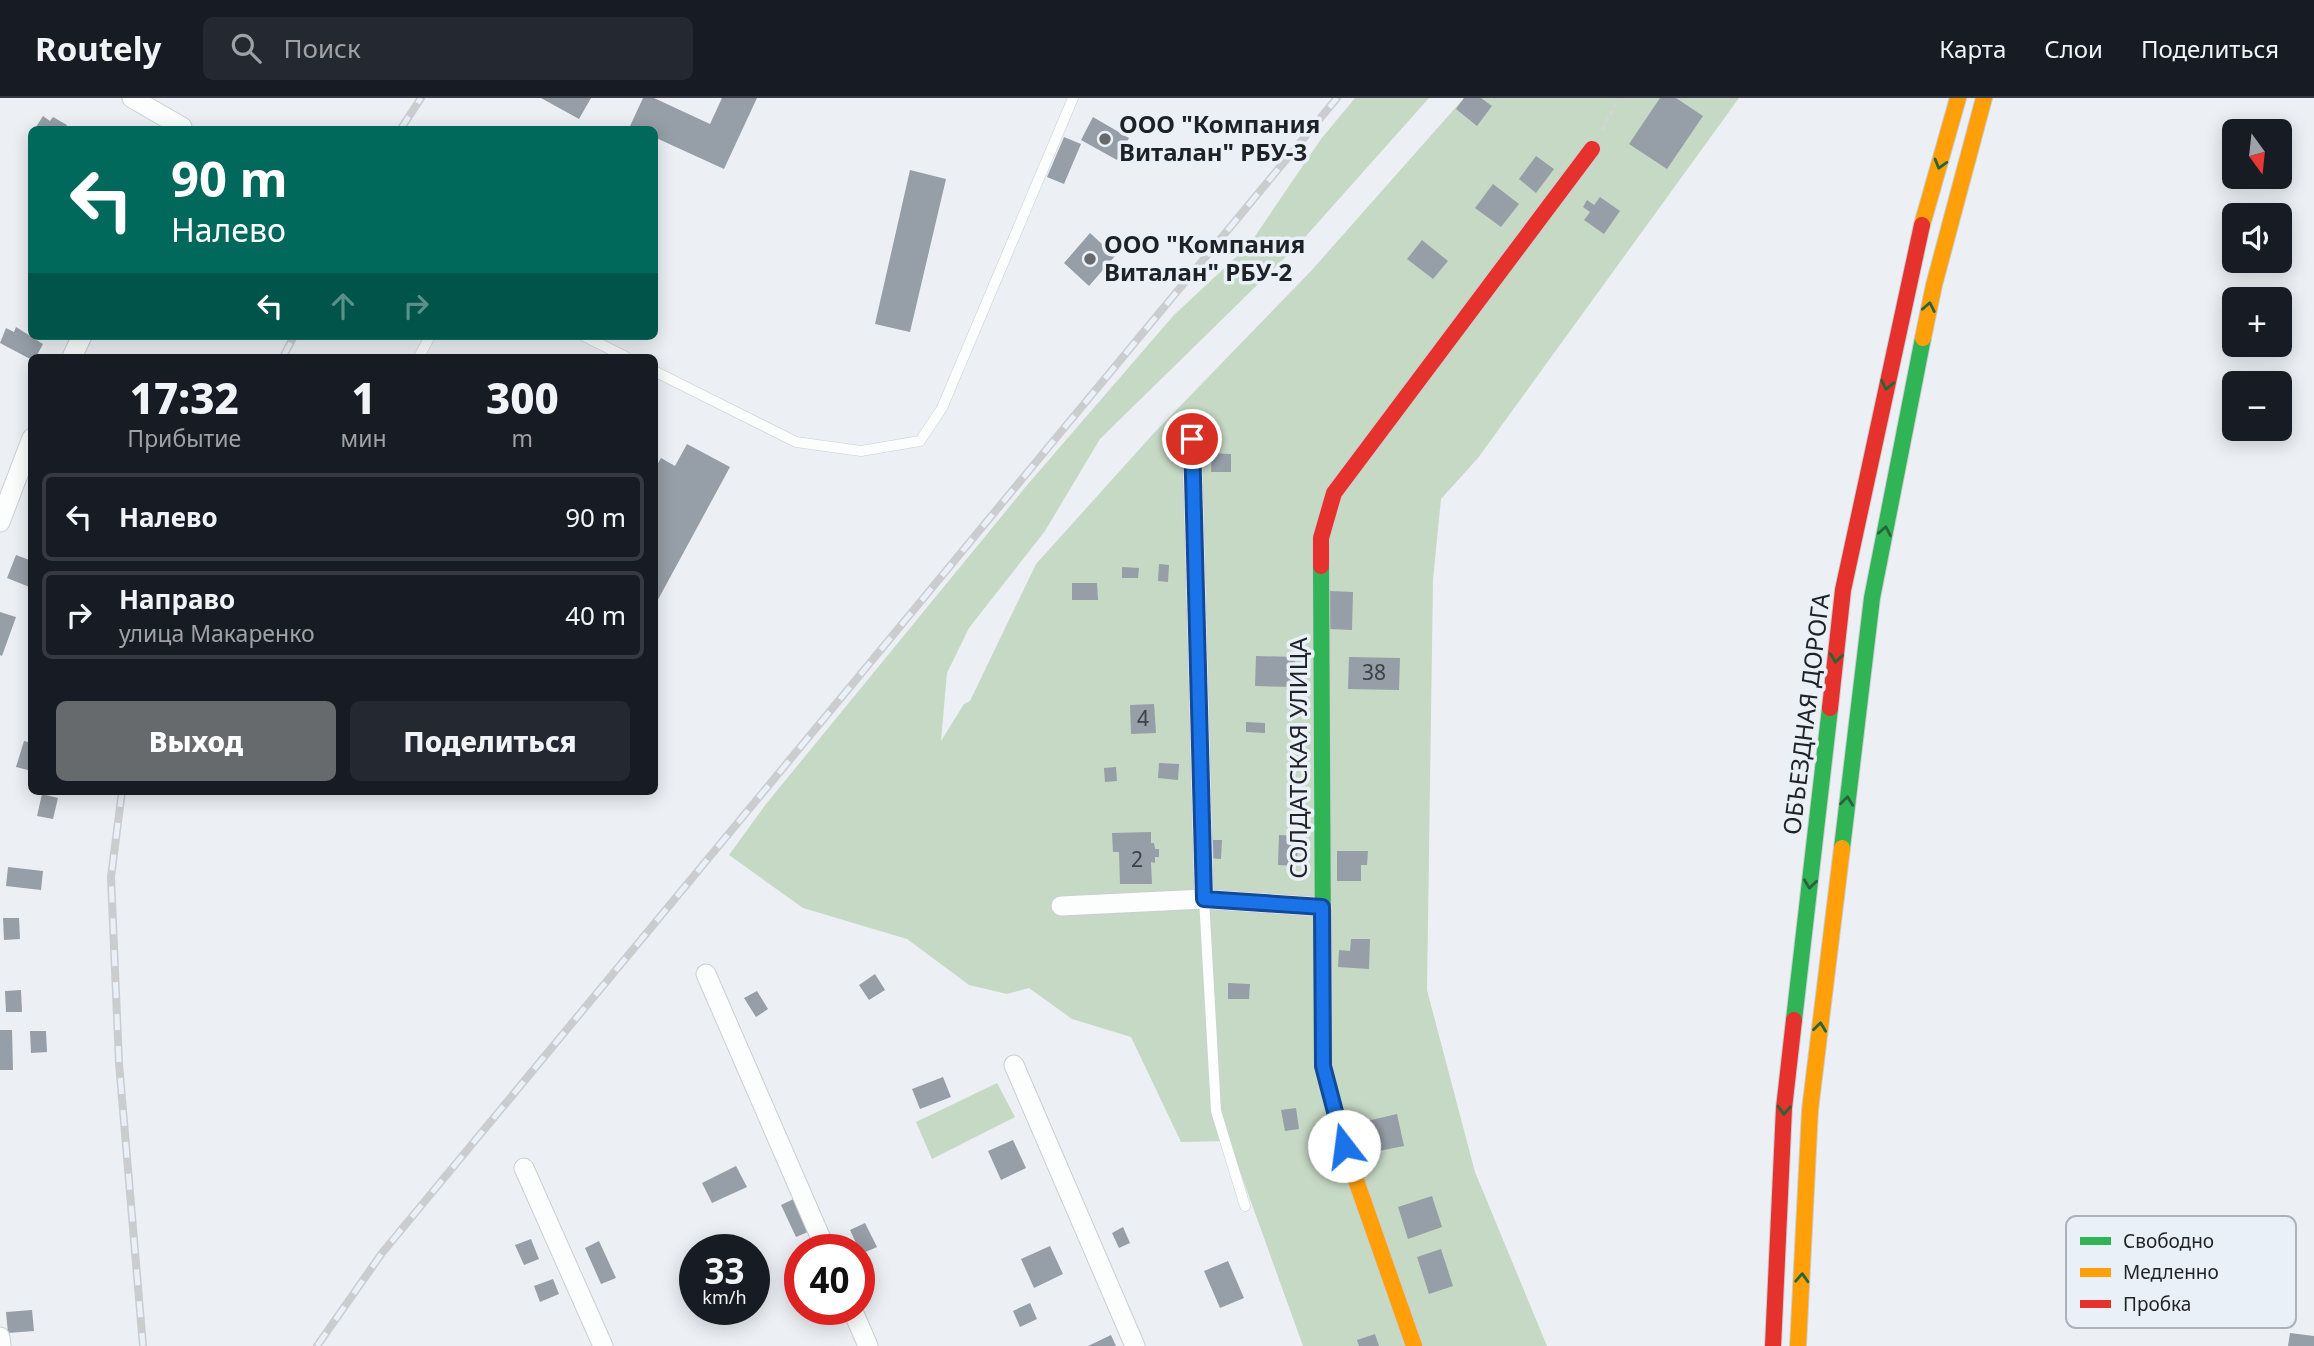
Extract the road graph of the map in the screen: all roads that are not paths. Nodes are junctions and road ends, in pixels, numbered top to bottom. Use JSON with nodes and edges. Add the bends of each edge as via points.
{"nodes":[{"id":1,"x":132,"y":98,"type":"edge"},
{"id":2,"x":1073,"y":98,"type":"edge"},
{"id":3,"x":1958,"y":98,"type":"edge"},
{"id":4,"x":1984,"y":98,"type":"edge"},
{"id":5,"x":180,"y":126,"type":"edge"},
{"id":6,"x":1592,"y":149,"type":"road end"},
{"id":7,"x":592,"y":340,"type":"edge"},
{"id":8,"x":620,"y":354,"type":"edge"},
{"id":9,"x":658,"y":373,"type":"edge"},
{"id":10,"x":1192,"y":439,"type":"dead end"},
{"id":11,"x":28,"y":448,"type":"edge"},
{"id":12,"x":0,"y":522,"type":"edge"},
{"id":13,"x":1204,"y":899,"type":"junction"},
{"id":14,"x":1060,"y":906,"type":"dead end"},
{"id":15,"x":1322,"y":907,"type":"junction"},
{"id":16,"x":706,"y":974,"type":"dead end"},
{"id":17,"x":1014,"y":1065,"type":"dead end"},
{"id":18,"x":524,"y":1168,"type":"dead end"},
{"id":19,"x":1245,"y":1206,"type":"dead end"},
{"id":20,"x":819,"y":1234,"type":"edge"},
{"id":21,"x":859,"y":1325,"type":"edge"},
{"id":22,"x":0,"y":1337,"type":"edge"},
{"id":23,"x":1,"y":1346,"type":"edge"},
{"id":24,"x":603,"y":1346,"type":"edge"},
{"id":25,"x":868,"y":1346,"type":"edge"},
{"id":26,"x":1135,"y":1346,"type":"edge"},
{"id":27,"x":1414,"y":1346,"type":"edge"},
{"id":28,"x":1773,"y":1346,"type":"edge"},
{"id":29,"x":1798,"y":1346,"type":"edge"}],
"edges":[{"from":1,"to":5,"type":"street"},
{"from":2,"to":9,"type":"lane","via":[[942,408],[920,441],[861,451],[796,442]]},
{"from":3,"to":28,"type":"main road","name":"ОБЪЕЗДНАЯ ДОРОГА","one_way":true,"via":[[1916,247],[1843,590],[1784,1108]]},
{"from":29,"to":4,"type":"main road","name":"ОБЪЕЗДНАЯ ДОРОГА","one_way":true,"via":[[1810,1110],[1872,598],[1934,285]]},
{"from":6,"to":15,"type":"main road","name":"СОЛДАТСКАЯ УЛИЦА","via":[[1334,493],[1321,538]]},
{"from":7,"to":8,"type":"lane"},
{"from":10,"to":13,"type":"street"},
{"from":11,"to":12,"type":"street"},
{"from":13,"to":14,"type":"street"},
{"from":13,"to":15,"type":"street"},
{"from":13,"to":19,"type":"lane","via":[[1216,1111]]},
{"from":15,"to":27,"type":"main road","name":"СОЛДАТСКАЯ УЛИЦА","via":[[1323,1066],[1344,1146]]},
{"from":16,"to":20,"type":"street"},
{"from":17,"to":26,"type":"street"},
{"from":18,"to":24,"type":"street"},
{"from":21,"to":25,"type":"street"},
{"from":22,"to":23,"type":"street"}]}
